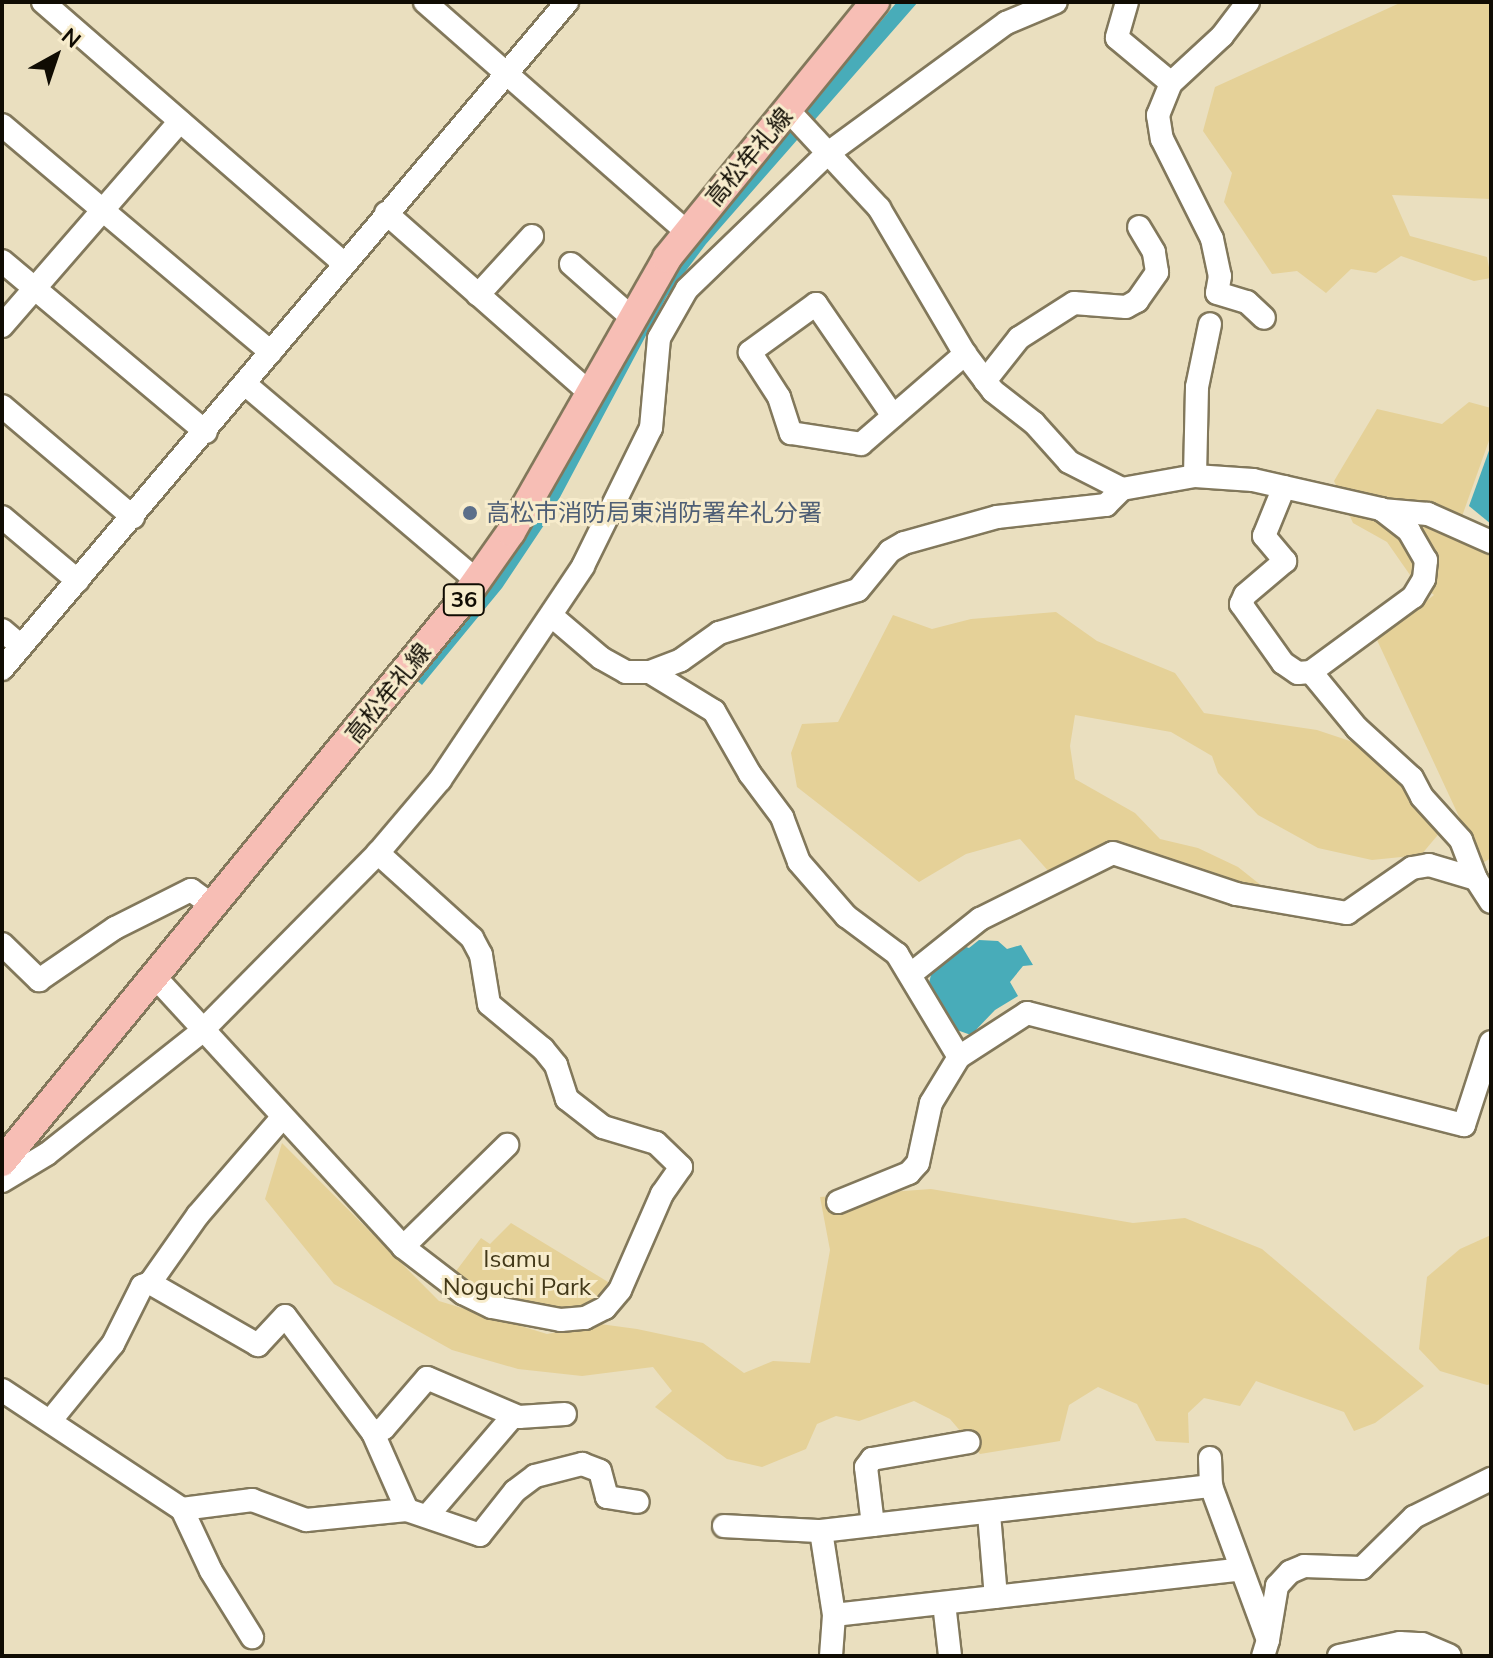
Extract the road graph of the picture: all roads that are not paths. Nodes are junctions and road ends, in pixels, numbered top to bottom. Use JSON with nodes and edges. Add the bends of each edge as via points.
{"nodes":[{"id":1,"x":43,"y":2,"type":"edge"},
{"id":2,"x":425,"y":2,"type":"edge"},
{"id":3,"x":567,"y":2,"type":"edge"},
{"id":4,"x":875,"y":2,"type":"edge"},
{"id":5,"x":1056,"y":2,"type":"edge"},
{"id":6,"x":1127,"y":2,"type":"edge"},
{"id":7,"x":1248,"y":2,"type":"edge"},
{"id":8,"x":506,"y":73,"type":"junction"},
{"id":9,"x":1171,"y":83,"type":"junction"},
{"id":10,"x":788,"y":110,"type":"junction"},
{"id":11,"x":180,"y":121,"type":"junction"},
{"id":12,"x":2,"y":125,"type":"edge"},
{"id":13,"x":827,"y":154,"type":"junction"},
{"id":14,"x":101,"y":209,"type":"junction"},
{"id":15,"x":386,"y":213,"type":"junction"},
{"id":16,"x":1139,"y":227,"type":"dead end"},
{"id":17,"x":687,"y":232,"type":"junction"},
{"id":18,"x":532,"y":236,"type":"dead end"},
{"id":19,"x":2,"y":261,"type":"edge"},
{"id":20,"x":344,"y":264,"type":"junction"},
{"id":21,"x":571,"y":264,"type":"dead end"},
{"id":22,"x":33,"y":288,"type":"junction"},
{"id":23,"x":478,"y":295,"type":"junction"},
{"id":24,"x":630,"y":316,"type":"junction"},
{"id":25,"x":1264,"y":318,"type":"dead end"},
{"id":26,"x":1210,"y":324,"type":"dead end"},
{"id":27,"x":2,"y":326,"type":"edge"},
{"id":28,"x":271,"y":352,"type":"junction"},
{"id":29,"x":965,"y":354,"type":"junction"},
{"id":30,"x":985,"y":381,"type":"junction"},
{"id":31,"x":245,"y":384,"type":"junction"},
{"id":32,"x":590,"y":393,"type":"junction"},
{"id":33,"x":2,"y":406,"type":"edge"},
{"id":34,"x":893,"y":416,"type":"junction"},
{"id":35,"x":206,"y":432,"type":"junction"},
{"id":36,"x":1195,"y":476,"type":"junction"},
{"id":37,"x":1284,"y":487,"type":"junction"},
{"id":38,"x":1122,"y":489,"type":"junction"},
{"id":39,"x":1381,"y":509,"type":"junction"},
{"id":40,"x":2,"y":517,"type":"edge"},
{"id":41,"x":133,"y":517,"type":"junction"},
{"id":42,"x":1491,"y":542,"type":"edge"},
{"id":43,"x":78,"y":581,"type":"junction"},
{"id":44,"x":477,"y":581,"type":"junction"},
{"id":45,"x":553,"y":617,"type":"junction"},
{"id":46,"x":2,"y":630,"type":"edge"},
{"id":47,"x":21,"y":646,"type":"junction"},
{"id":48,"x":2,"y":669,"type":"edge"},
{"id":49,"x":650,"y":672,"type":"junction"},
{"id":50,"x":1311,"y":672,"type":"junction"},
{"id":51,"x":378,"y":853,"type":"junction"},
{"id":52,"x":1476,"y":879,"type":"junction"},
{"id":53,"x":1491,"y":902,"type":"edge"},
{"id":54,"x":213,"y":906,"type":"junction"},
{"id":55,"x":2,"y":944,"type":"edge"},
{"id":56,"x":911,"y":974,"type":"junction"},
{"id":57,"x":156,"y":978,"type":"junction"},
{"id":58,"x":201,"y":1032,"type":"junction"},
{"id":59,"x":1491,"y":1042,"type":"edge"},
{"id":60,"x":959,"y":1057,"type":"junction"},
{"id":61,"x":281,"y":1119,"type":"junction"},
{"id":62,"x":507,"y":1145,"type":"dead end"},
{"id":63,"x":2,"y":1162,"type":"edge"},
{"id":64,"x":2,"y":1181,"type":"edge"},
{"id":65,"x":838,"y":1202,"type":"dead end"},
{"id":66,"x":403,"y":1247,"type":"junction"},
{"id":67,"x":150,"y":1283,"type":"junction"},
{"id":68,"x":2,"y":1390,"type":"edge"},
{"id":69,"x":565,"y":1414,"type":"dead end"},
{"id":70,"x":514,"y":1415,"type":"junction"},
{"id":71,"x":51,"y":1420,"type":"junction"},
{"id":72,"x":373,"y":1433,"type":"junction"},
{"id":73,"x":969,"y":1442,"type":"dead end"},
{"id":74,"x":1210,"y":1458,"type":"dead end"},
{"id":75,"x":1491,"y":1479,"type":"edge"},
{"id":76,"x":1211,"y":1486,"type":"junction"},
{"id":77,"x":638,"y":1502,"type":"dead end"},
{"id":78,"x":182,"y":1509,"type":"junction"},
{"id":79,"x":407,"y":1510,"type":"junction"},
{"id":80,"x":429,"y":1514,"type":"junction"},
{"id":81,"x":989,"y":1514,"type":"junction"},
{"id":82,"x":873,"y":1525,"type":"junction"},
{"id":83,"x":724,"y":1526,"type":"dead end"},
{"id":84,"x":821,"y":1531,"type":"junction"},
{"id":85,"x":1238,"y":1570,"type":"junction"},
{"id":86,"x":996,"y":1597,"type":"junction"},
{"id":87,"x":944,"y":1603,"type":"junction"},
{"id":88,"x":834,"y":1615,"type":"junction"},
{"id":89,"x":252,"y":1637,"type":"dead end"},
{"id":90,"x":1265,"y":1648,"type":"edge"},
{"id":91,"x":831,"y":1656,"type":"edge"},
{"id":92,"x":950,"y":1656,"type":"edge"},
{"id":93,"x":1339,"y":1656,"type":"edge"},
{"id":94,"x":1450,"y":1656,"type":"edge"}],
"edges":[{"from":1,"to":11,"type":"street"},
{"from":2,"to":8,"type":"street"},
{"from":3,"to":8,"type":"street"},
{"from":4,"to":10,"type":"main road","name":"高松牟礼線","number":"36"},
{"from":5,"to":13,"type":"street","via":[[1006,23]]},
{"from":6,"to":9,"type":"street","via":[[1117,38]]},
{"from":7,"to":9,"type":"street","via":[[1222,36]]},
{"from":8,"to":15,"type":"street"},
{"from":8,"to":17,"type":"street"},
{"from":9,"to":25,"type":"street","via":[[1158,115],[1162,139],[1212,239],[1220,276],[1217,293],[1247,302]]},
{"from":10,"to":13,"type":"street"},
{"from":10,"to":17,"type":"main road","name":"高松牟礼線","number":"36"},
{"from":11,"to":14,"type":"street"},
{"from":11,"to":20,"type":"street"},
{"from":12,"to":14,"type":"street"},
{"from":13,"to":29,"type":"street","via":[[879,208]]},
{"from":13,"to":45,"type":"street","via":[[687,289],[670,314],[653,367],[651,428]]},
{"from":14,"to":22,"type":"street"},
{"from":14,"to":28,"type":"street"},
{"from":15,"to":20,"type":"street"},
{"from":15,"to":23,"type":"street"},
{"from":16,"to":30,"type":"street","via":[[1154,252],[1157,272],[1137,301],[1126,307],[1074,303],[1019,338]]},
{"from":17,"to":24,"type":"main road","name":"高松牟礼線","number":"36"},
{"from":18,"to":23,"type":"street"},
{"from":19,"to":22,"type":"street"},
{"from":20,"to":28,"type":"street"},
{"from":21,"to":24,"type":"street"},
{"from":22,"to":27,"type":"street"},
{"from":22,"to":35,"type":"street"},
{"from":23,"to":32,"type":"street"},
{"from":24,"to":32,"type":"main road","name":"高松牟礼線","number":"36"},
{"from":26,"to":36,"type":"street","via":[[1197,387]]},
{"from":28,"to":31,"type":"street"},
{"from":29,"to":30,"type":"street"},
{"from":29,"to":34,"type":"street"},
{"from":30,"to":38,"type":"street","via":[[1069,462]]},
{"from":31,"to":35,"type":"street"},
{"from":31,"to":44,"type":"street"},
{"from":32,"to":44,"type":"main road","name":"高松牟礼線","number":"36"},
{"from":33,"to":41,"type":"street"},
{"from":34,"to":34,"type":"street","via":[[861,444],[791,433],[779,397],[750,352],[816,304]]},
{"from":35,"to":41,"type":"street"},
{"from":36,"to":37,"type":"street"},
{"from":36,"to":38,"type":"street"},
{"from":37,"to":39,"type":"street"},
{"from":37,"to":50,"type":"street","via":[[1264,536],[1285,561],[1241,604],[1283,663],[1298,673]]},
{"from":38,"to":49,"type":"street","via":[[1106,505],[997,517],[904,543],[890,551],[858,590],[719,633],[681,660]]},
{"from":39,"to":42,"type":"street","via":[[1428,514]]},
{"from":39,"to":50,"type":"street","via":[[1409,531],[1426,560],[1424,579],[1413,597]]},
{"from":40,"to":43,"type":"street"},
{"from":41,"to":43,"type":"street"},
{"from":43,"to":47,"type":"street"},
{"from":44,"to":54,"type":"main road","name":"高松牟礼線","number":"36"},
{"from":45,"to":49,"type":"street","via":[[601,658],[626,672]]},
{"from":45,"to":51,"type":"street","via":[[440,780]]},
{"from":46,"to":47,"type":"street"},
{"from":47,"to":48,"type":"street"},
{"from":49,"to":56,"type":"street","via":[[714,711],[782,817],[799,862],[846,916],[880,938]]},
{"from":50,"to":52,"type":"street","via":[[1357,728],[1412,778],[1461,840]]},
{"from":51,"to":58,"type":"street"},
{"from":51,"to":66,"type":"street","via":[[472,938],[481,955],[489,1004],[543,1049],[556,1065],[567,1099],[603,1127],[656,1143],[681,1167],[662,1194],[620,1290],[605,1308],[585,1318],[561,1320],[492,1307],[463,1293]]},
{"from":52,"to":53,"type":"street"},
{"from":52,"to":56,"type":"street","via":[[1429,865],[1412,868],[1347,913],[1236,894],[1113,853],[980,919]]},
{"from":54,"to":55,"type":"street","via":[[191,890],[115,928],[39,980]]},
{"from":54,"to":57,"type":"main road","name":"高松牟礼線","number":"36"},
{"from":56,"to":60,"type":"street"},
{"from":57,"to":58,"type":"street"},
{"from":57,"to":63,"type":"main road","name":"高松牟礼線","number":"36"},
{"from":58,"to":61,"type":"street"},
{"from":58,"to":64,"type":"street","via":[[47,1154]]},
{"from":59,"to":60,"type":"street","via":[[1464,1125],[1027,1013]]},
{"from":60,"to":65,"type":"street","via":[[931,1103],[918,1163],[909,1173]]},
{"from":61,"to":66,"type":"street"},
{"from":61,"to":67,"type":"street","via":[[198,1215]]},
{"from":62,"to":66,"type":"street"},
{"from":67,"to":71,"type":"street","via":[[142,1286],[107,1352]]},
{"from":67,"to":72,"type":"street","via":[[258,1345],[285,1316]]},
{"from":68,"to":71,"type":"street"},
{"from":69,"to":70,"type":"street"},
{"from":70,"to":72,"type":"street","via":[[427,1378],[384,1428]]},
{"from":70,"to":80,"type":"street"},
{"from":71,"to":78,"type":"street","via":[[116,1470]]},
{"from":72,"to":79,"type":"street"},
{"from":73,"to":82,"type":"street","via":[[872,1459],[866,1467]]},
{"from":74,"to":76,"type":"street"},
{"from":75,"to":90,"type":"street","via":[[1414,1517],[1362,1568],[1304,1566],[1290,1572],[1277,1586]]},
{"from":76,"to":81,"type":"street"},
{"from":76,"to":85,"type":"street"},
{"from":77,"to":80,"type":"street","via":[[607,1497],[600,1471],[582,1464],[535,1476],[515,1491],[480,1535]]},
{"from":78,"to":79,"type":"street","via":[[252,1500],[306,1520]]},
{"from":78,"to":89,"type":"street","via":[[211,1571]]},
{"from":79,"to":80,"type":"street"},
{"from":81,"to":82,"type":"street"},
{"from":81,"to":86,"type":"street"},
{"from":82,"to":84,"type":"street"},
{"from":83,"to":84,"type":"street"},
{"from":84,"to":88,"type":"street"},
{"from":85,"to":86,"type":"street"},
{"from":85,"to":90,"type":"street"},
{"from":86,"to":87,"type":"street"},
{"from":87,"to":88,"type":"street"},
{"from":87,"to":92,"type":"street"},
{"from":88,"to":91,"type":"street"},
{"from":93,"to":94,"type":"street","via":[[1400,1643],[1422,1644]]}]}
